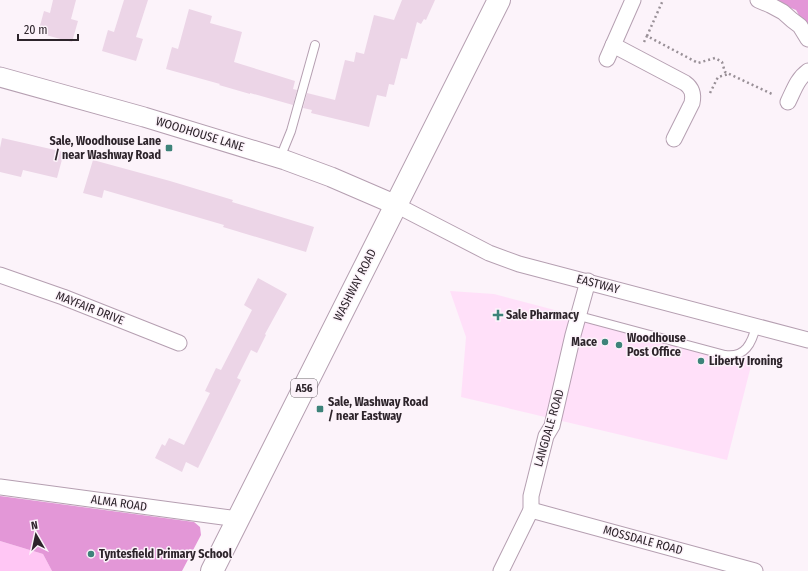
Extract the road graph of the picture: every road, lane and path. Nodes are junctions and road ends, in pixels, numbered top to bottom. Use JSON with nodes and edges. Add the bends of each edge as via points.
{"nodes":[{"id":1,"x":499,"y":0,"type":"edge"},
{"id":2,"x":633,"y":0,"type":"edge"},
{"id":3,"x":663,"y":0,"type":"edge"},
{"id":4,"x":758,"y":0,"type":"edge"},
{"id":5,"x":647,"y":36,"type":"junction"},
{"id":6,"x":808,"y":40,"type":"edge"},
{"id":7,"x":315,"y":45,"type":"dead end"},
{"id":8,"x":613,"y":45,"type":"junction"},
{"id":9,"x":637,"y":57,"type":"junction"},
{"id":10,"x":606,"y":59,"type":"dead end"},
{"id":11,"x":808,"y":71,"type":"edge"},
{"id":12,"x":0,"y":77,"type":"edge"},
{"id":13,"x":788,"y":102,"type":"joint"},
{"id":14,"x":674,"y":139,"type":"dead end"},
{"id":15,"x":280,"y":158,"type":"junction"},
{"id":16,"x":396,"y":205,"type":"junction"},
{"id":17,"x":0,"y":275,"type":"edge"},
{"id":18,"x":588,"y":281,"type":"junction"},
{"id":19,"x":579,"y":316,"type":"junction"},
{"id":20,"x":756,"y":326,"type":"junction"},
{"id":21,"x":808,"y":340,"type":"edge"},
{"id":22,"x":179,"y":343,"type":"dead end"},
{"id":23,"x":0,"y":487,"type":"edge"},
{"id":24,"x":531,"y":510,"type":"junction"},
{"id":25,"x":238,"y":519,"type":"junction"},
{"id":26,"x":212,"y":571,"type":"edge"},
{"id":27,"x":501,"y":571,"type":"edge"},
{"id":28,"x":754,"y":571,"type":"edge"}],
"edges":[{"from":1,"to":16,"type":"highway","name":"WASHWAY ROAD","number":"A56"},
{"from":2,"to":8,"type":"street"},
{"from":3,"to":5,"type":"path"},
{"from":4,"to":6,"type":"street","via":[[784,12],[800,26]]},
{"from":5,"to":9,"type":"path"},
{"from":5,"to":13,"type":"path","via":[[698,63],[715,58],[722,62],[725,72]]},
{"from":7,"to":15,"type":"lane","via":[[291,131]]},
{"from":8,"to":9,"type":"street"},
{"from":8,"to":10,"type":"street"},
{"from":9,"to":14,"type":"street","via":[[690,86],[692,103]]},
{"from":11,"to":13,"type":"street","via":[[797,83]]},
{"from":12,"to":15,"type":"street","name":"WOODHOUSE LANE"},
{"from":15,"to":16,"type":"street","name":"WOODHOUSE LANE"},
{"from":16,"to":18,"type":"street","name":"EASTWAY","via":[[489,253],[519,264]]},
{"from":16,"to":25,"type":"highway","name":"WASHWAY ROAD","number":"A56"},
{"from":17,"to":22,"type":"street","name":"MAYFAIR DRIVE"},
{"from":18,"to":19,"type":"street","name":"LANGDALE ROAD"},
{"from":18,"to":20,"type":"street","name":"EASTWAY"},
{"from":19,"to":20,"type":"lane","via":[[732,356],[740,354],[751,343]]},
{"from":19,"to":24,"type":"street","name":"LANGDALE ROAD","via":[[552,426],[546,436]]},
{"from":20,"to":21,"type":"street","name":"EASTWAY"},
{"from":23,"to":25,"type":"street","name":"ALMA ROAD"},
{"from":24,"to":27,"type":"street","name":"LANGDALE ROAD"},
{"from":24,"to":28,"type":"street","name":"MOSSDALE ROAD"},
{"from":25,"to":26,"type":"highway","name":"WASHWAY ROAD","number":"A56"}]}
